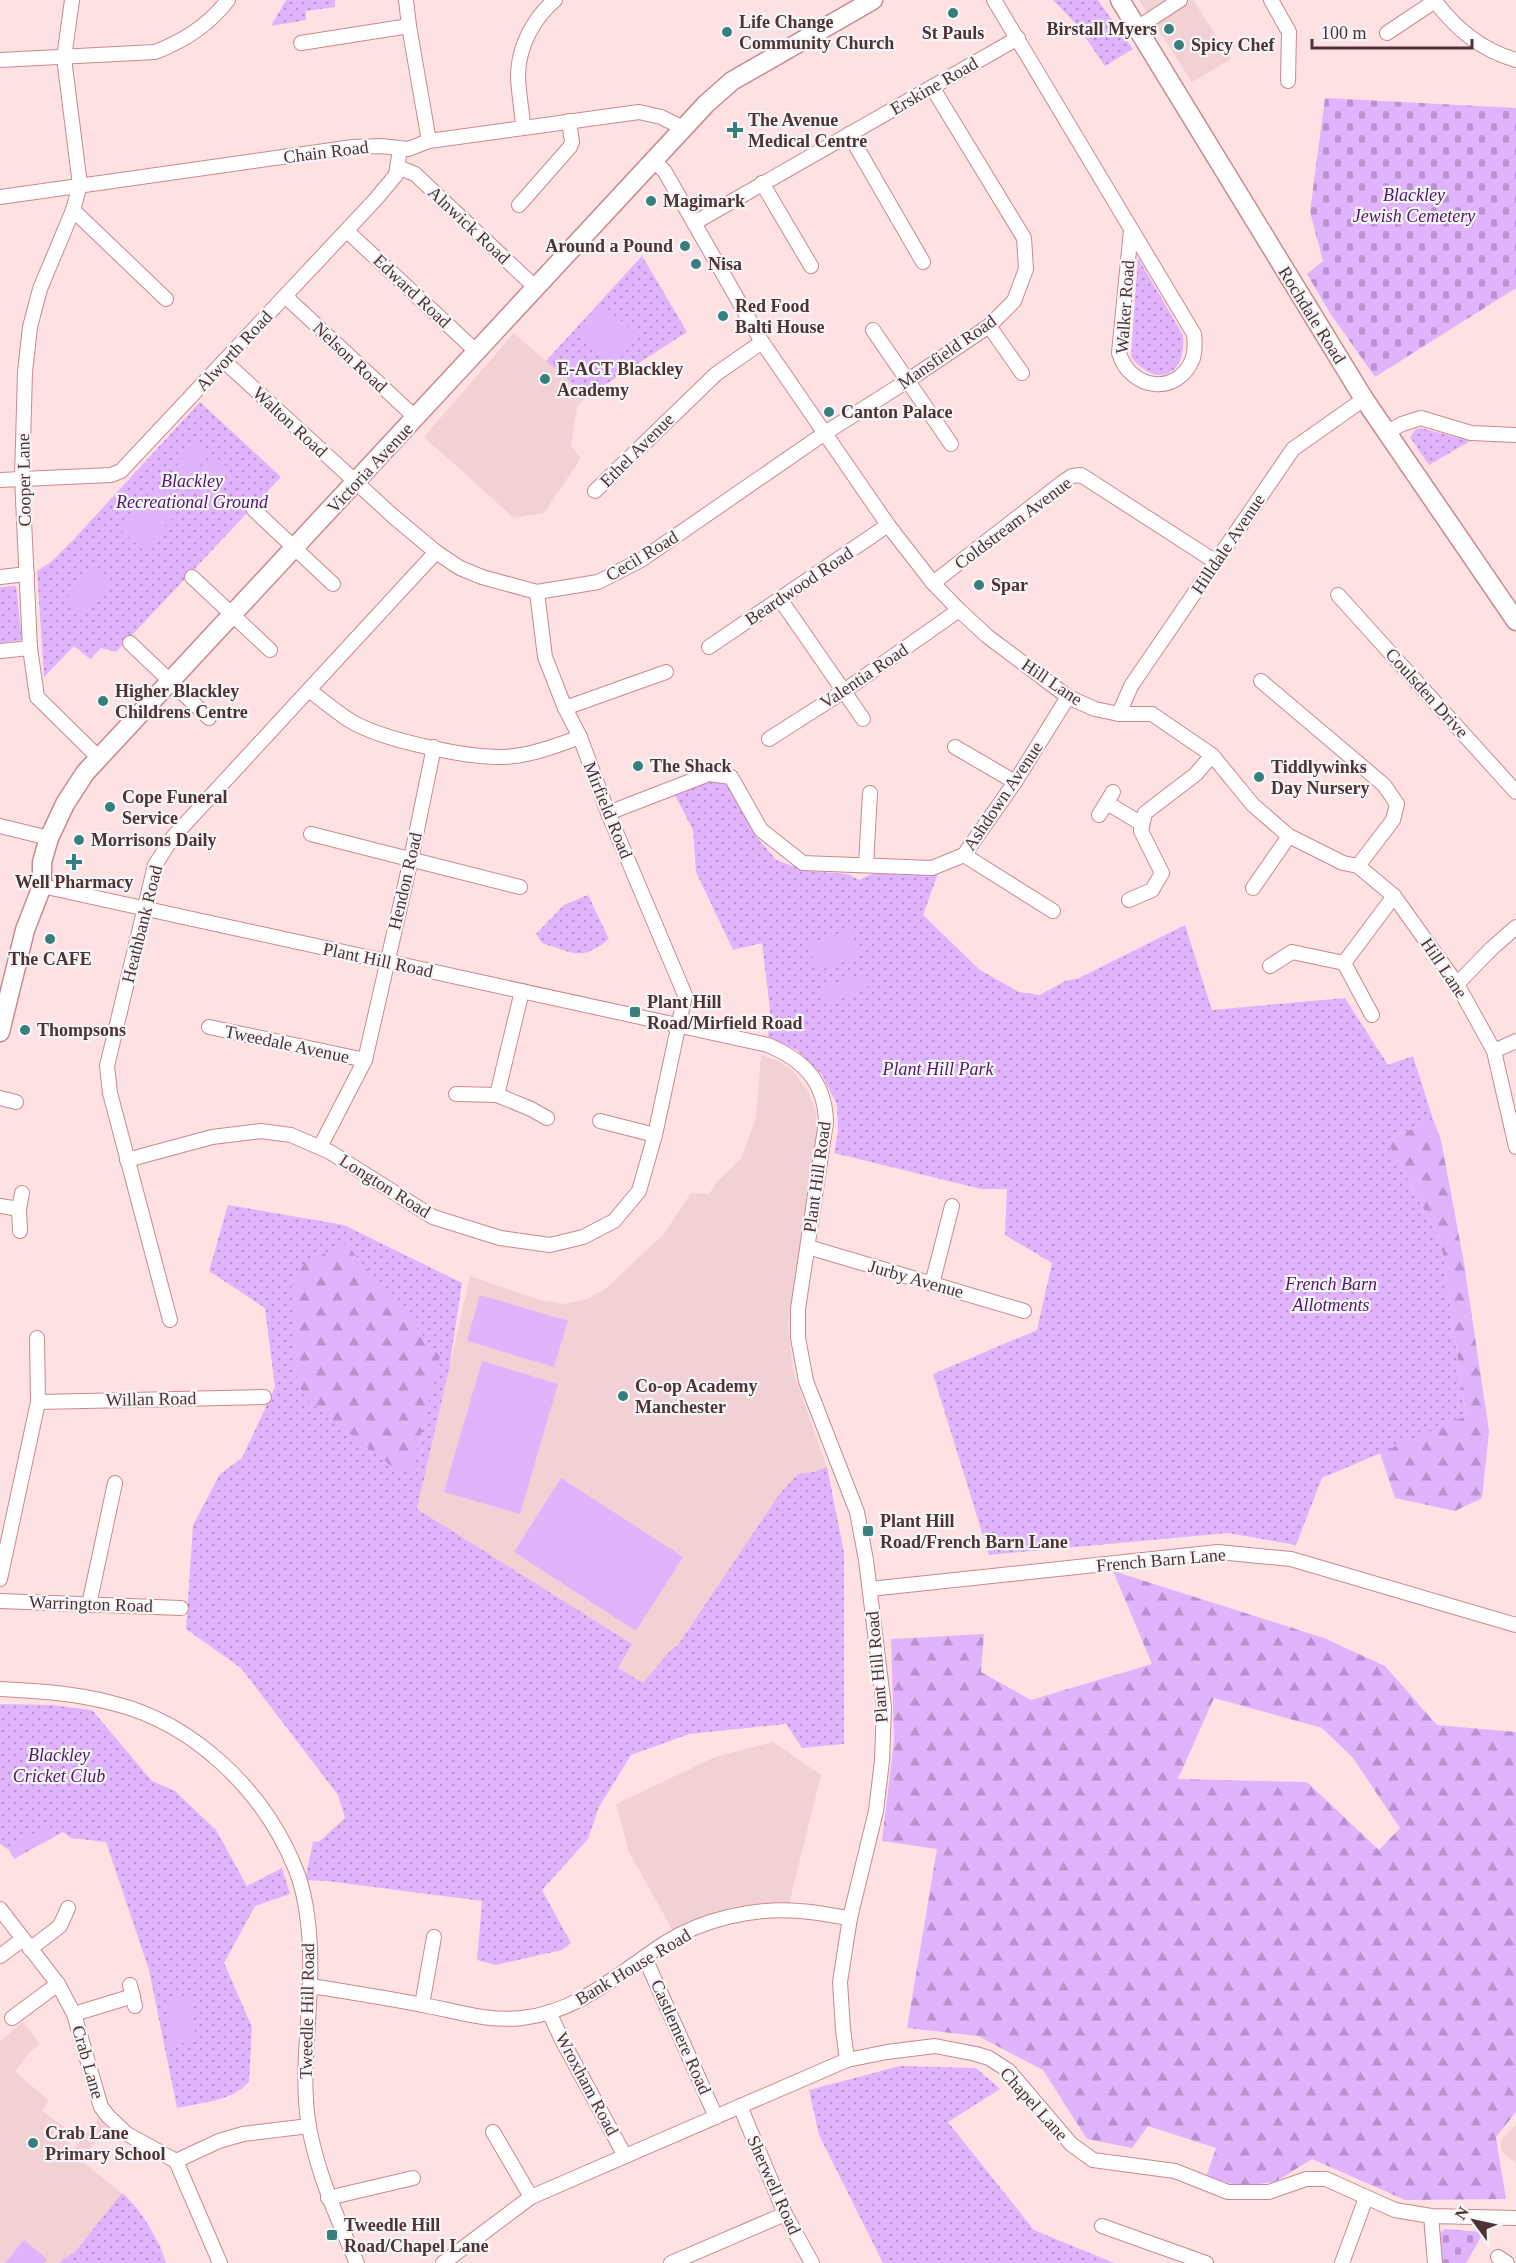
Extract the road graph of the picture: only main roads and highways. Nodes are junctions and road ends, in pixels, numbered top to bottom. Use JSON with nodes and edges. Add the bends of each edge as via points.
{"nodes":[{"id":1,"x":873,"y":0,"type":"edge"},
{"id":2,"x":1120,"y":0,"type":"edge"},
{"id":3,"x":1516,"y":621,"type":"edge"},
{"id":4,"x":0,"y":1032,"type":"edge"}],
"edges":[{"from":1,"to":4,"type":"main road","name":"Victoria Avenue","via":[[732,81],[706,104],[79,782],[49,838],[42,862],[42,886],[24,930]]},
{"from":2,"to":3,"type":"main road","name":"Rochdale Road","via":[[1364,399]]}]}
